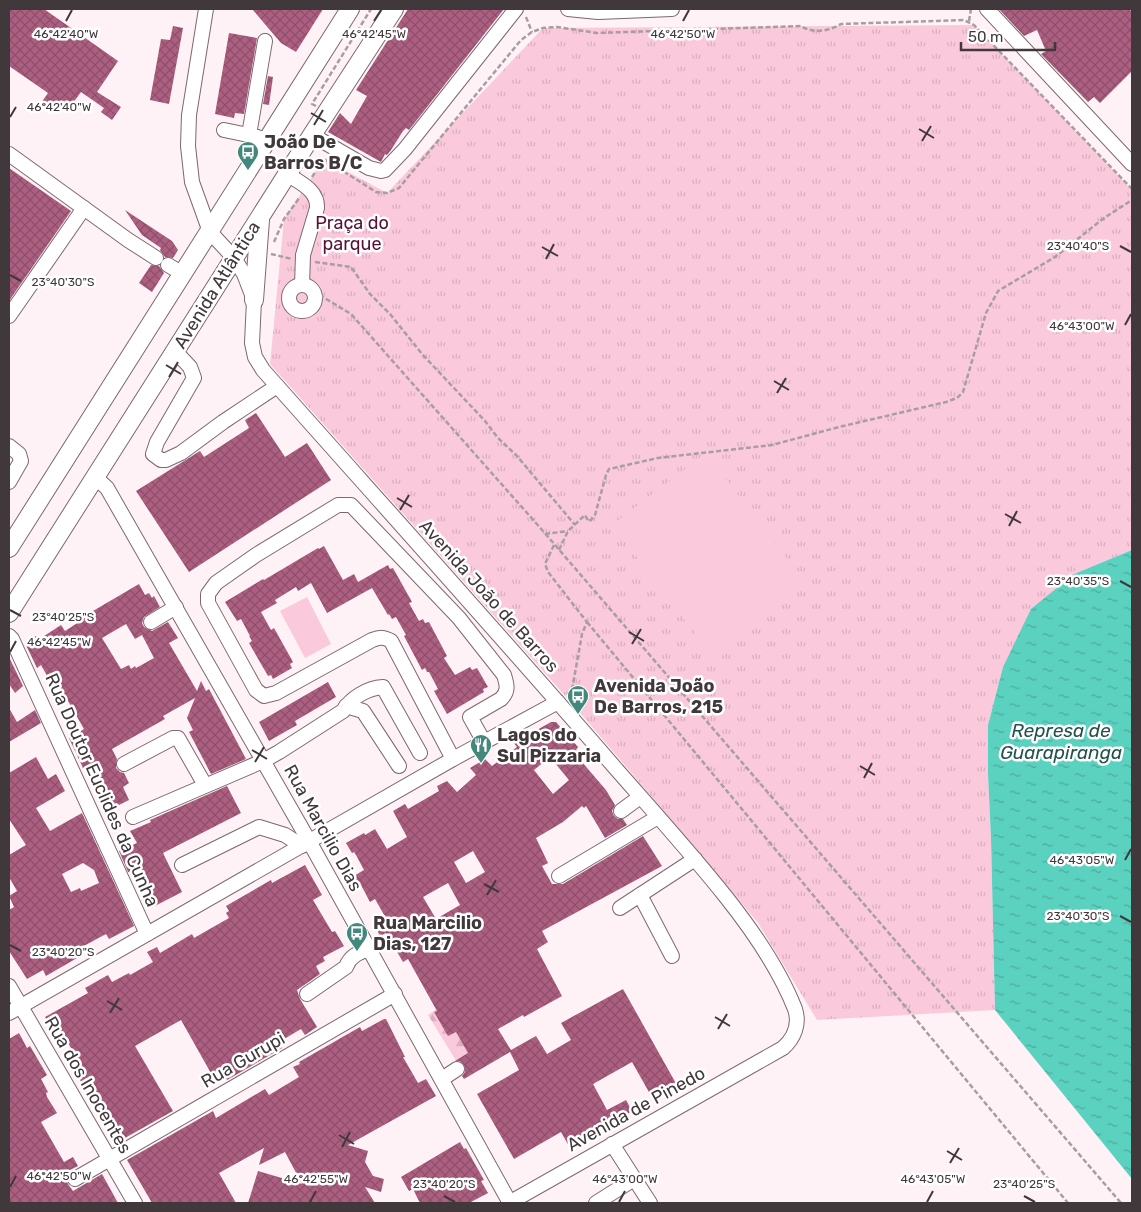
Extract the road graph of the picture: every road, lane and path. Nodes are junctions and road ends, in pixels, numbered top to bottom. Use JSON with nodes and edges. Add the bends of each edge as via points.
{"nodes":[{"id":1,"x":206,"y":9,"type":"edge"},
{"id":2,"x":350,"y":9,"type":"edge"},
{"id":3,"x":371,"y":9,"type":"edge"},
{"id":4,"x":394,"y":9,"type":"edge"},
{"id":5,"x":568,"y":9,"type":"edge"},
{"id":6,"x":672,"y":9,"type":"edge"},
{"id":7,"x":971,"y":9,"type":"edge"},
{"id":8,"x":987,"y":9,"type":"edge"},
{"id":9,"x":521,"y":13,"type":"edge"},
{"id":10,"x":969,"y":21,"type":"junction"},
{"id":11,"x":532,"y":32,"type":"junction"},
{"id":12,"x":265,"y":41,"type":"dead end"},
{"id":13,"x":312,"y":104,"type":"dead end"},
{"id":14,"x":224,"y":130,"type":"dead end"},
{"id":15,"x":250,"y":135,"type":"junction"},
{"id":16,"x":312,"y":135,"type":"junction"},
{"id":17,"x":268,"y":139,"type":"junction"},
{"id":18,"x":9,"y":154,"type":"edge"},
{"id":19,"x":1132,"y":164,"type":"edge"},
{"id":20,"x":287,"y":174,"type":"junction"},
{"id":21,"x":306,"y":187,"type":"junction"},
{"id":22,"x":1132,"y":189,"type":"edge"},
{"id":23,"x":1132,"y":200,"type":"edge"},
{"id":24,"x":84,"y":208,"type":"junction"},
{"id":25,"x":260,"y":217,"type":"junction"},
{"id":26,"x":210,"y":232,"type":"junction"},
{"id":27,"x":156,"y":258,"type":"dead end"},
{"id":28,"x":234,"y":258,"type":"junction"},
{"id":29,"x":303,"y":262,"type":"junction"},
{"id":30,"x":308,"y":288,"type":"joint"},
{"id":31,"x":254,"y":300,"type":"junction"},
{"id":32,"x":9,"y":316,"type":"edge"},
{"id":33,"x":175,"y":351,"type":"junction"},
{"id":34,"x":277,"y":386,"type":"junction"},
{"id":35,"x":9,"y":446,"type":"edge"},
{"id":36,"x":95,"y":477,"type":"junction"},
{"id":37,"x":9,"y":482,"type":"edge"},
{"id":38,"x":575,"y":525,"type":"junction"},
{"id":39,"x":568,"y":531,"type":"junction"},
{"id":40,"x":545,"y":534,"type":"junction"},
{"id":41,"x":554,"y":545,"type":"junction"},
{"id":42,"x":9,"y":548,"type":"edge"},
{"id":43,"x":559,"y":550,"type":"junction"},
{"id":44,"x":176,"y":607,"type":"junction"},
{"id":45,"x":9,"y":614,"type":"edge"},
{"id":46,"x":151,"y":622,"type":"dead end"},
{"id":47,"x":587,"y":622,"type":"junction"},
{"id":48,"x":9,"y":636,"type":"edge"},
{"id":49,"x":558,"y":702,"type":"junction"},
{"id":50,"x":346,"y":706,"type":"junction"},
{"id":51,"x":483,"y":740,"type":"junction"},
{"id":52,"x":420,"y":753,"type":"dead end"},
{"id":53,"x":452,"y":757,"type":"junction"},
{"id":54,"x":264,"y":760,"type":"junction"},
{"id":55,"x":124,"y":764,"type":"dead end"},
{"id":56,"x":399,"y":766,"type":"dead end"},
{"id":57,"x":205,"y":785,"type":"junction"},
{"id":58,"x":640,"y":797,"type":"junction"},
{"id":59,"x":621,"y":811,"type":"dead end"},
{"id":60,"x":132,"y":817,"type":"dead end"},
{"id":61,"x":658,"y":817,"type":"junction"},
{"id":62,"x":305,"y":844,"type":"junction"},
{"id":63,"x":695,"y":860,"type":"junction"},
{"id":64,"x":182,"y":865,"type":"dead end"},
{"id":65,"x":559,"y":876,"type":"dead end"},
{"id":66,"x":640,"y":895,"type":"junction"},
{"id":67,"x":620,"y":908,"type":"dead end"},
{"id":68,"x":147,"y":934,"type":"junction"},
{"id":69,"x":369,"y":949,"type":"junction"},
{"id":70,"x":672,"y":956,"type":"dead end"},
{"id":71,"x":9,"y":986,"type":"edge"},
{"id":72,"x":307,"y":994,"type":"dead end"},
{"id":73,"x":395,"y":994,"type":"junction"},
{"id":74,"x":14,"y":1009,"type":"edge"},
{"id":75,"x":783,"y":1048,"type":"joint"},
{"id":76,"x":457,"y":1069,"type":"dead end"},
{"id":77,"x":442,"y":1079,"type":"junction"},
{"id":78,"x":612,"y":1144,"type":"junction"},
{"id":79,"x":110,"y":1159,"type":"junction"},
{"id":80,"x":75,"y":1179,"type":"dead end"},
{"id":81,"x":634,"y":1179,"type":"junction"},
{"id":82,"x":601,"y":1202,"type":"edge"},
{"id":83,"x":135,"y":1203,"type":"edge"},
{"id":84,"x":510,"y":1203,"type":"edge"},
{"id":85,"x":650,"y":1203,"type":"edge"},
{"id":86,"x":1068,"y":1203,"type":"edge"},
{"id":87,"x":1121,"y":1203,"type":"edge"}],
"edges":[{"from":1,"to":26,"type":"street","via":[[189,115],[188,146],[192,182]]},
{"from":2,"to":17,"type":"main road","name":"Avenida Atlântica"},
{"from":3,"to":13,"type":"path"},
{"from":4,"to":16,"type":"main road","name":"Avenida Atlântica"},
{"from":5,"to":6,"type":"street","via":[[598,12]]},
{"from":7,"to":10,"type":"path"},
{"from":8,"to":19,"type":"street"},
{"from":9,"to":11,"type":"path"},
{"from":9,"to":16,"type":"street","via":[[385,170],[369,168]]},
{"from":10,"to":11,"type":"path","via":[[841,24],[832,29],[808,30],[801,26],[597,33],[557,27]]},
{"from":10,"to":22,"type":"path"},
{"from":11,"to":21,"type":"path","via":[[521,40],[399,188],[387,193],[376,192],[324,159]]},
{"from":12,"to":15,"type":"street"},
{"from":14,"to":15,"type":"street"},
{"from":15,"to":17,"type":"street"},
{"from":16,"to":20,"type":"main road","name":"Avenida Atlântica"},
{"from":17,"to":26,"type":"main road","name":"Avenida Atlântica"},
{"from":18,"to":24,"type":"street"},
{"from":20,"to":21,"type":"street"},
{"from":20,"to":25,"type":"main road","name":"Avenida Atlântica"},
{"from":21,"to":29,"type":"street","via":[[316,197],[318,208]]},
{"from":21,"to":29,"type":"path","via":[[284,218],[268,254]]},
{"from":23,"to":38,"type":"path","via":[[1054,257],[998,292],[986,313],[964,392],[957,398],[772,445],[658,458],[609,469],[595,515],[588,521],[585,515]]},
{"from":24,"to":27,"type":"street"},
{"from":24,"to":32,"type":"street"},
{"from":25,"to":28,"type":"main road","name":"Avenida Atlântica"},
{"from":25,"to":31,"type":"main road"},
{"from":26,"to":28,"type":"street","name":"Avenida João de Barros"},
{"from":26,"to":42,"type":"main road","name":"Avenida Atlântica","via":[[176,270]]},
{"from":28,"to":31,"type":"street","name":"Avenida João de Barros"},
{"from":28,"to":33,"type":"main road","name":"Avenida Atlântica"},
{"from":29,"to":30,"type":"street"},
{"from":29,"to":38,"type":"path","via":[[351,268],[422,354],[485,420]]},
{"from":30,"to":40,"type":"path","via":[[351,314]]},
{"from":31,"to":34,"type":"street","name":"Avenida João de Barros","via":[[252,343],[255,357]]},
{"from":33,"to":34,"type":"street","via":[[190,367],[194,378],[157,442],[153,454],[161,460],[181,452]]},
{"from":33,"to":36,"type":"main road","name":"Avenida Atlântica"},
{"from":34,"to":49,"type":"street","name":"Avenida João de Barros"},
{"from":35,"to":37,"type":"street","via":[[19,454],[21,461]]},
{"from":36,"to":44,"type":"street","name":"Rua Marcilio Dias","via":[[107,488]]},
{"from":36,"to":45,"type":"main road","name":"Avenida Atlântica"},
{"from":38,"to":39,"type":"path"},
{"from":39,"to":40,"type":"path"},
{"from":39,"to":43,"type":"path"},
{"from":40,"to":41,"type":"path"},
{"from":41,"to":43,"type":"path"},
{"from":41,"to":47,"type":"path","via":[[545,564],[548,572]]},
{"from":43,"to":87,"type":"path"},
{"from":44,"to":46,"type":"street"},
{"from":44,"to":54,"type":"street","name":"Rua Marcilio Dias"},
{"from":47,"to":49,"type":"path","via":[[572,690]]},
{"from":47,"to":86,"type":"path"},
{"from":48,"to":68,"type":"street","name":"Rua Doutor Euclides da Cunha"},
{"from":49,"to":51,"type":"street"},
{"from":49,"to":58,"type":"street","name":"Avenida João de Barros"},
{"from":50,"to":52,"type":"street","via":[[376,687],[383,687]]},
{"from":50,"to":54,"type":"street","via":[[343,711]]},
{"from":50,"to":56,"type":"street","via":[[362,711]]},
{"from":51,"to":53,"type":"street"},
{"from":51,"to":53,"type":"street","via":[[470,717],[501,699],[508,686],[504,675],[459,618],[350,505],[338,505],[210,589],[208,603],[256,690],[264,696],[276,694],[372,640],[380,637],[391,641]]},
{"from":53,"to":62,"type":"street"},
{"from":54,"to":57,"type":"street"},
{"from":54,"to":62,"type":"street","name":"Rua Marcilio Dias"},
{"from":55,"to":57,"type":"street","via":[[178,738]]},
{"from":57,"to":60,"type":"street"},
{"from":58,"to":59,"type":"street"},
{"from":58,"to":61,"type":"street","name":"Avenida João de Barros"},
{"from":61,"to":63,"type":"street","name":"Avenida João de Barros"},
{"from":61,"to":65,"type":"street"},
{"from":62,"to":64,"type":"street","via":[[259,827]]},
{"from":62,"to":68,"type":"street"},
{"from":62,"to":69,"type":"street","name":"Rua Marcilio Dias"},
{"from":63,"to":66,"type":"street"},
{"from":63,"to":75,"type":"street","name":"Avenida João de Barros","via":[[748,926],[777,970],[797,1020],[791,1042]]},
{"from":66,"to":67,"type":"street"},
{"from":66,"to":70,"type":"street"},
{"from":68,"to":74,"type":"street"},
{"from":69,"to":72,"type":"street","via":[[355,954],[346,967]]},
{"from":69,"to":73,"type":"street","name":"Rua Marcilio Dias"},
{"from":71,"to":74,"type":"street","name":"Rua dos Inocentes"},
{"from":73,"to":77,"type":"street","name":"Rua Marcilio Dias"},
{"from":73,"to":79,"type":"street","name":"Rua Gurupi"},
{"from":74,"to":79,"type":"street","name":"Rua dos Inocentes"},
{"from":75,"to":78,"type":"street","name":"Avenida de Pinedo"},
{"from":76,"to":77,"type":"street"},
{"from":77,"to":84,"type":"street","name":"Rua Marcilio Dias"},
{"from":78,"to":81,"type":"street"},
{"from":78,"to":84,"type":"street","name":"Avenida de Pinedo"},
{"from":79,"to":80,"type":"street","name":"Rua Gurupi"},
{"from":79,"to":83,"type":"street","name":"Rua dos Inocentes"},
{"from":81,"to":82,"type":"street"},
{"from":81,"to":85,"type":"street"}]}
